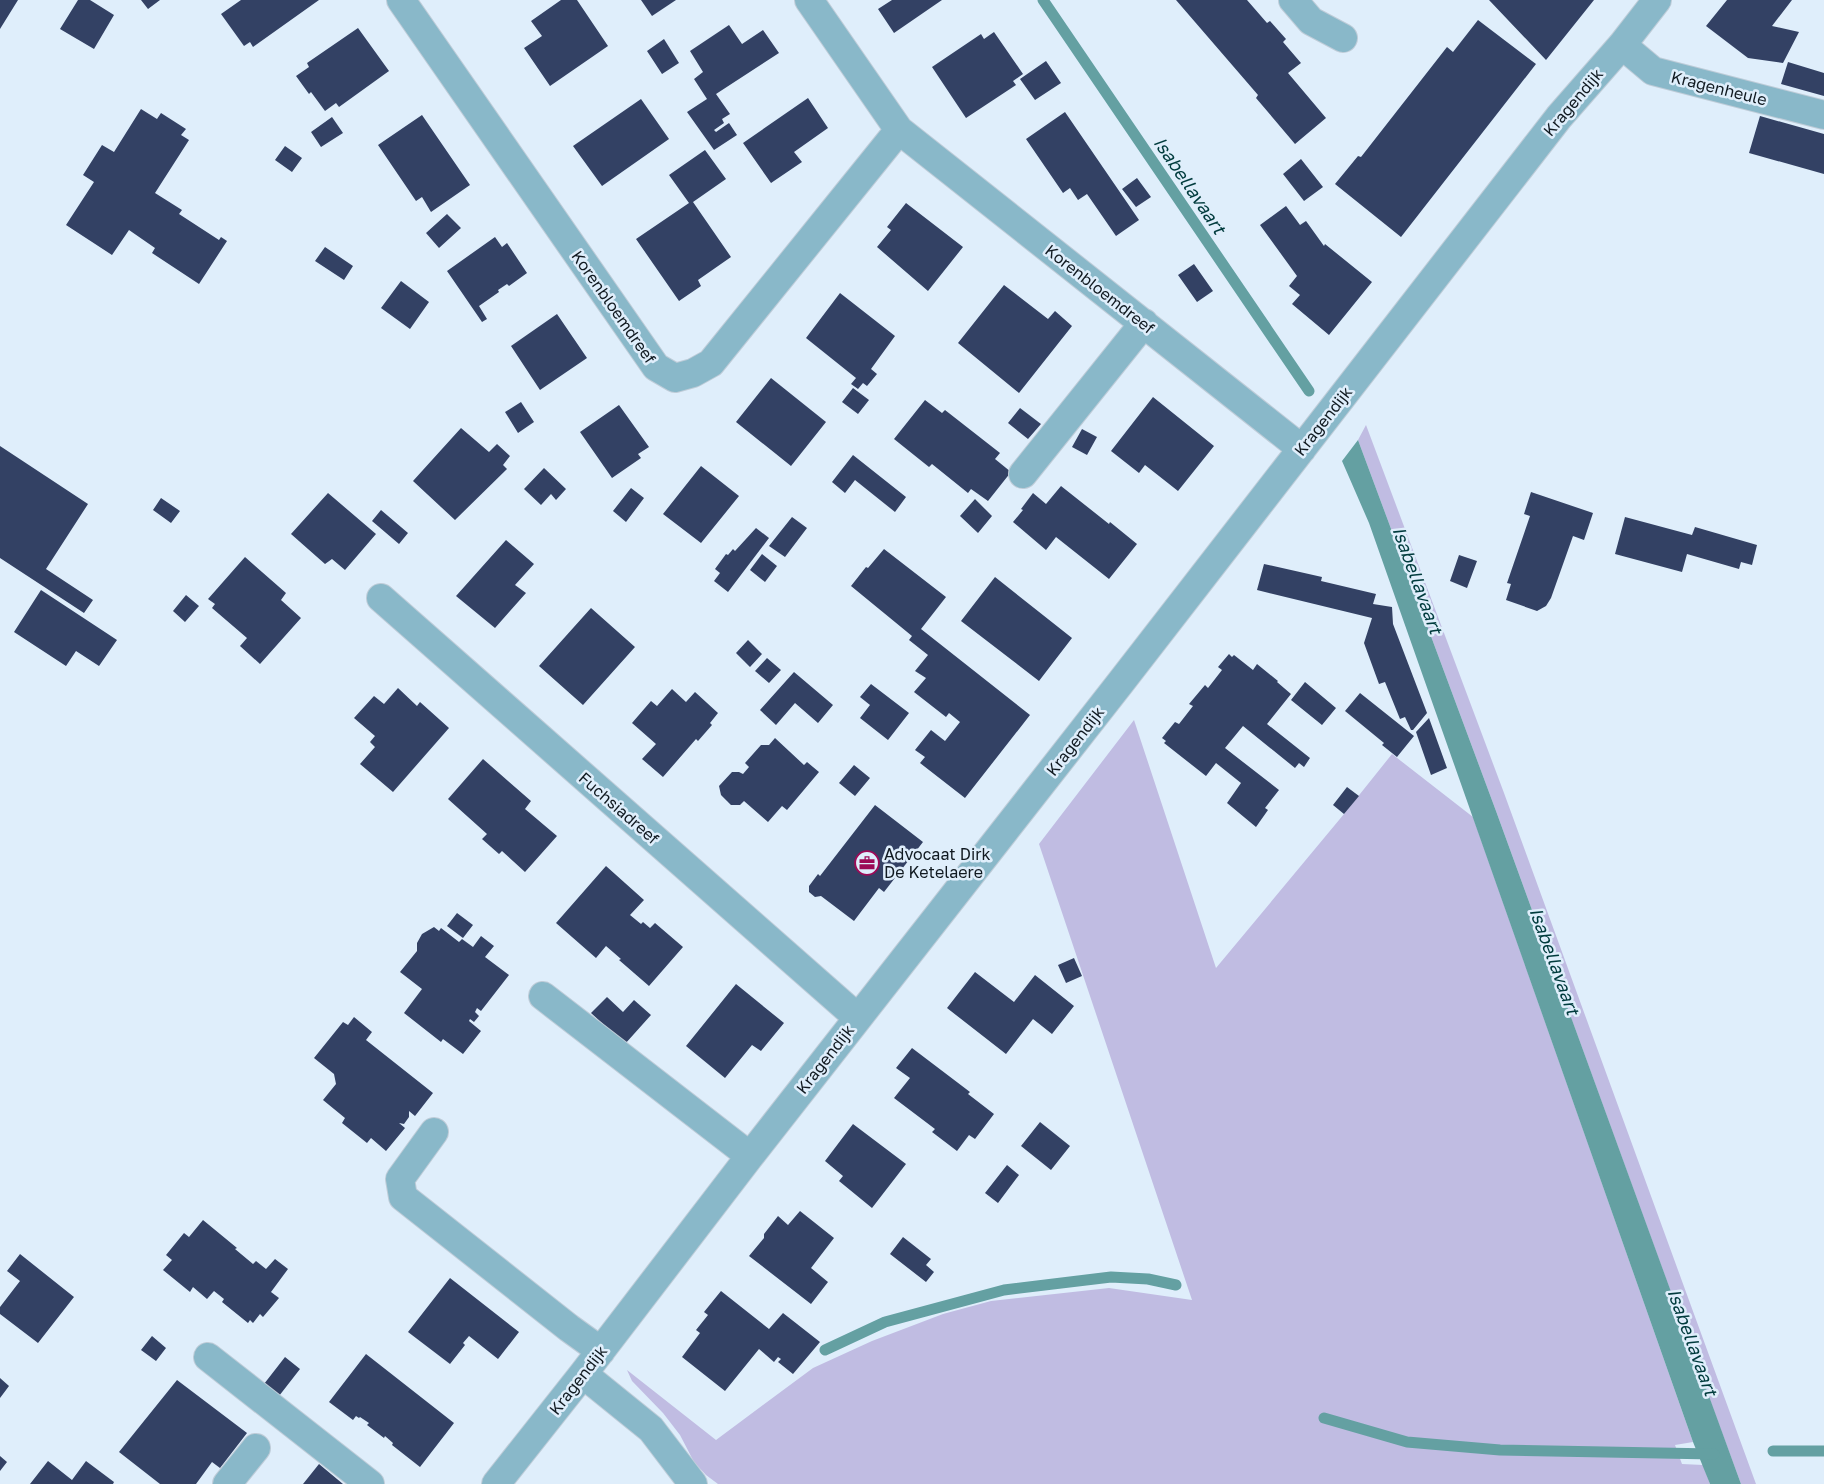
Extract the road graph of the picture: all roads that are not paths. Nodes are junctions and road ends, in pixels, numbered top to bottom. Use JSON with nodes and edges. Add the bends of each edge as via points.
{"nodes":[{"id":1,"x":401,"y":0,"type":"edge"},
{"id":2,"x":809,"y":0,"type":"edge"},
{"id":3,"x":1293,"y":0,"type":"edge"},
{"id":4,"x":1658,"y":0,"type":"edge"},
{"id":5,"x":1343,"y":38,"type":"dead end"},
{"id":6,"x":1622,"y":45,"type":"junction"},
{"id":7,"x":1824,"y":115,"type":"edge"},
{"id":8,"x":899,"y":130,"type":"junction"},
{"id":9,"x":1144,"y":323,"type":"junction"},
{"id":10,"x":1302,"y":449,"type":"junction"},
{"id":11,"x":1023,"y":474,"type":"dead end"},
{"id":12,"x":381,"y":598,"type":"dead end"},
{"id":13,"x":543,"y":996,"type":"dead end"},
{"id":14,"x":858,"y":1018,"type":"junction"},
{"id":15,"x":434,"y":1132,"type":"dead end"},
{"id":16,"x":750,"y":1156,"type":"junction"},
{"id":17,"x":601,"y":1351,"type":"junction"},
{"id":18,"x":208,"y":1357,"type":"dead end"},
{"id":19,"x":583,"y":1374,"type":"junction"},
{"id":20,"x":256,"y":1448,"type":"dead end"},
{"id":21,"x":227,"y":1484,"type":"edge"},
{"id":22,"x":370,"y":1484,"type":"edge"},
{"id":23,"x":496,"y":1484,"type":"edge"},
{"id":24,"x":693,"y":1484,"type":"edge"}],
"edges":[{"from":1,"to":8,"type":"street","name":"Korenbloemdreef","via":[[656,368],[675,378],[711,363]]},
{"from":2,"to":8,"type":"street","name":"Korenbloemdreef"},
{"from":3,"to":5,"type":"street","via":[[1311,21]]},
{"from":4,"to":6,"type":"street","name":"Kragendijk"},
{"from":6,"to":7,"type":"street","name":"Kragenheule","via":[[1653,71]]},
{"from":6,"to":10,"type":"street","name":"Kragendijk","via":[[1560,117]]},
{"from":8,"to":9,"type":"street","name":"Korenbloemdreef"},
{"from":9,"to":10,"type":"street","name":"Korenbloemdreef"},
{"from":9,"to":11,"type":"street"},
{"from":10,"to":14,"type":"street","name":"Kragendijk"},
{"from":12,"to":14,"type":"street","name":"Fuchsiadreef"},
{"from":13,"to":16,"type":"street"},
{"from":14,"to":16,"type":"street","name":"Kragendijk"},
{"from":15,"to":17,"type":"street","via":[[400,1180],[403,1198]]},
{"from":16,"to":17,"type":"street","name":"Kragendijk"},
{"from":17,"to":19,"type":"street","name":"Kragendijk"},
{"from":18,"to":22,"type":"street"},
{"from":19,"to":23,"type":"street","name":"Kragendijk"},
{"from":19,"to":24,"type":"street","via":[[652,1429]]},
{"from":20,"to":21,"type":"street"}]}
